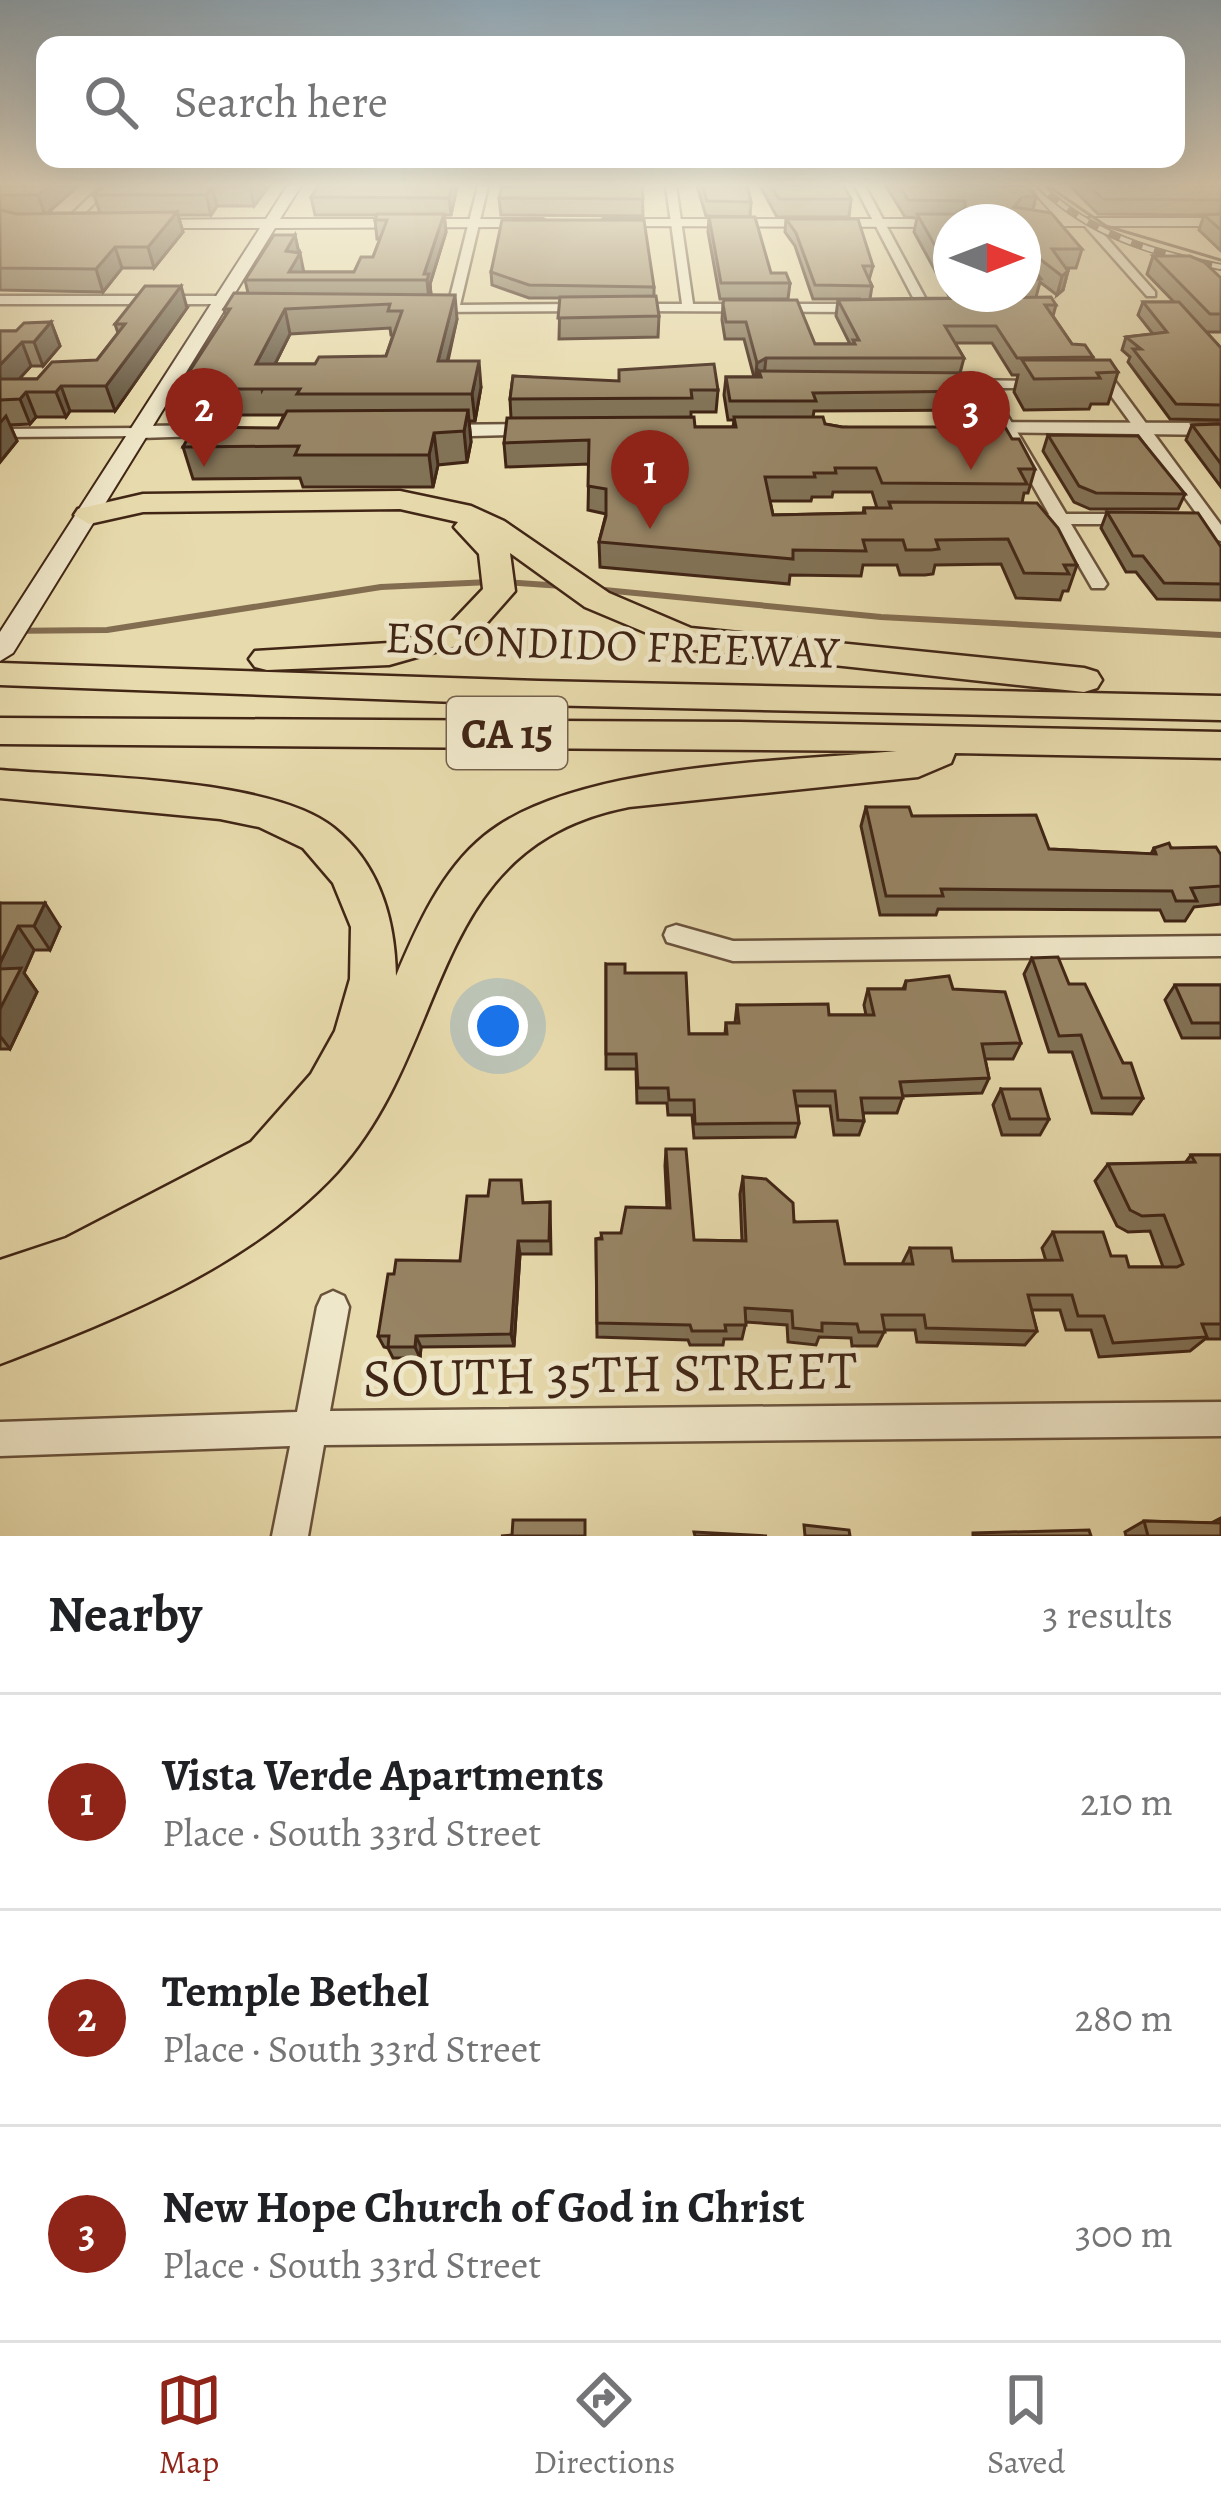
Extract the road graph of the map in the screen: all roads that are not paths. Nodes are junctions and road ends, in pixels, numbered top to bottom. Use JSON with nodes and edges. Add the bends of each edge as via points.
{"nodes":[{"id":1,"x":250,"y":258,"type":"edge"},
{"id":2,"x":466,"y":258,"type":"edge"},
{"id":3,"x":681,"y":258,"type":"edge"},
{"id":4,"x":897,"y":258,"type":"edge"},
{"id":5,"x":1116,"y":258,"type":"edge"},
{"id":6,"x":1151,"y":294,"type":"dead end"},
{"id":7,"x":0,"y":300,"type":"edge"},
{"id":8,"x":220,"y":305,"type":"junction"},
{"id":9,"x":593,"y":308,"type":"edge"},
{"id":10,"x":616,"y":308,"type":"edge"},
{"id":11,"x":688,"y":308,"type":"junction"},
{"id":12,"x":877,"y":308,"type":"edge"},
{"id":13,"x":901,"y":308,"type":"edge"},
{"id":14,"x":924,"y":308,"type":"junction"},
{"id":15,"x":933,"y":308,"type":"edge"},
{"id":16,"x":241,"y":309,"type":"edge"},
{"id":17,"x":405,"y":309,"type":"edge"},
{"id":18,"x":453,"y":309,"type":"junction"},
{"id":19,"x":1100,"y":379,"type":"edge"},
{"id":20,"x":1067,"y":383,"type":"edge"},
{"id":21,"x":938,"y":384,"type":"edge"},
{"id":22,"x":982,"y":384,"type":"junction"},
{"id":23,"x":961,"y":428,"type":"edge"},
{"id":24,"x":1008,"y":428,"type":"junction"},
{"id":25,"x":1142,"y":428,"type":"junction"},
{"id":26,"x":1221,"y":429,"type":"edge"},
{"id":27,"x":553,"y":430,"type":"edge"},
{"id":28,"x":240,"y":431,"type":"edge"},
{"id":29,"x":423,"y":431,"type":"edge"},
{"id":30,"x":140,"y":432,"type":"junction"},
{"id":31,"x":0,"y":433,"type":"edge"},
{"id":32,"x":89,"y":514,"type":"junction"},
{"id":33,"x":1011,"y":519,"type":"edge"},
{"id":34,"x":1057,"y":519,"type":"junction"},
{"id":35,"x":1144,"y":519,"type":"edge"},
{"id":36,"x":1187,"y":519,"type":"edge"},
{"id":37,"x":1209,"y":519,"type":"junction"},
{"id":38,"x":1221,"y":536,"type":"edge"},
{"id":39,"x":1098,"y":584,"type":"dead end"},
{"id":40,"x":0,"y":653,"type":"edge"},
{"id":41,"x":0,"y":674,"type":"edge"},
{"id":42,"x":203,"y":680,"type":"junction"},
{"id":43,"x":1221,"y":693,"type":"edge"},
{"id":44,"x":1221,"y":708,"type":"edge"},
{"id":45,"x":0,"y":731,"type":"edge"},
{"id":46,"x":969,"y":740,"type":"junction"},
{"id":47,"x":1221,"y":745,"type":"edge"},
{"id":48,"x":0,"y":784,"type":"edge"},
{"id":49,"x":676,"y":935,"type":"dead end"},
{"id":50,"x":1221,"y":946,"type":"edge"},
{"id":51,"x":0,"y":1288,"type":"edge"},
{"id":52,"x":333,"y":1307,"type":"dead end"},
{"id":53,"x":0,"y":1334,"type":"edge"},
{"id":54,"x":1221,"y":1419,"type":"edge"},
{"id":55,"x":311,"y":1428,"type":"junction"},
{"id":56,"x":0,"y":1439,"type":"edge"},
{"id":57,"x":290,"y":1536,"type":"edge"}],
"edges":[{"from":1,"to":8,"type":"main road"},
{"from":2,"to":18,"type":"street"},
{"from":3,"to":11,"type":"street"},
{"from":4,"to":14,"type":"street"},
{"from":5,"to":6,"type":"street"},
{"from":7,"to":8,"type":"street"},
{"from":8,"to":16,"type":"street"},
{"from":8,"to":30,"type":"main road"},
{"from":9,"to":18,"type":"street"},
{"from":10,"to":11,"type":"street"},
{"from":11,"to":12,"type":"street"},
{"from":13,"to":14,"type":"street"},
{"from":14,"to":15,"type":"street"},
{"from":17,"to":18,"type":"street"},
{"from":19,"to":25,"type":"street"},
{"from":20,"to":22,"type":"street"},
{"from":21,"to":22,"type":"street"},
{"from":22,"to":24,"type":"street"},
{"from":23,"to":24,"type":"street"},
{"from":24,"to":25,"type":"street"},
{"from":24,"to":34,"type":"street"},
{"from":25,"to":26,"type":"street"},
{"from":25,"to":37,"type":"street"},
{"from":27,"to":29,"type":"street"},
{"from":28,"to":30,"type":"street"},
{"from":30,"to":31,"type":"street"},
{"from":30,"to":32,"type":"main road"},
{"from":32,"to":40,"type":"main road"},
{"from":32,"to":42,"type":"highway","via":[[403,510],[462,522],[493,544],[499,575],[458,635],[389,654],[240,660]]},
{"from":32,"to":43,"type":"highway","via":[[143,503],[400,500],[493,527],[597,600],[685,638]]},
{"from":33,"to":34,"type":"street"},
{"from":34,"to":35,"type":"street"},
{"from":34,"to":39,"type":"street"},
{"from":36,"to":37,"type":"street"},
{"from":37,"to":38,"type":"street"},
{"from":41,"to":42,"type":"highway","name":"ESCONDIDO FREEWAY","number":"CA 15"},
{"from":42,"to":44,"type":"highway","name":"ESCONDIDO FREEWAY","number":"CA 15"},
{"from":45,"to":46,"type":"highway","name":"ESCONDIDO FREEWAY","number":"CA 15"},
{"from":46,"to":47,"type":"highway","name":"ESCONDIDO FREEWAY","number":"CA 15"},
{"from":46,"to":53,"type":"highway","via":[[918,763],[617,793],[533,823],[479,866],[443,922],[383,1065],[285,1188],[186,1252]]},
{"from":48,"to":51,"type":"highway","via":[[220,804],[318,837],[351,875],[373,927],[374,980],[329,1091],[270,1160],[77,1263]]},
{"from":49,"to":50,"type":"street","via":[[733,951]]},
{"from":52,"to":55,"type":"street"},
{"from":54,"to":55,"type":"street","name":"SOUTH 35TH STREET"},
{"from":55,"to":56,"type":"street","name":"SOUTH 35TH STREET"},
{"from":55,"to":57,"type":"street"}]}
